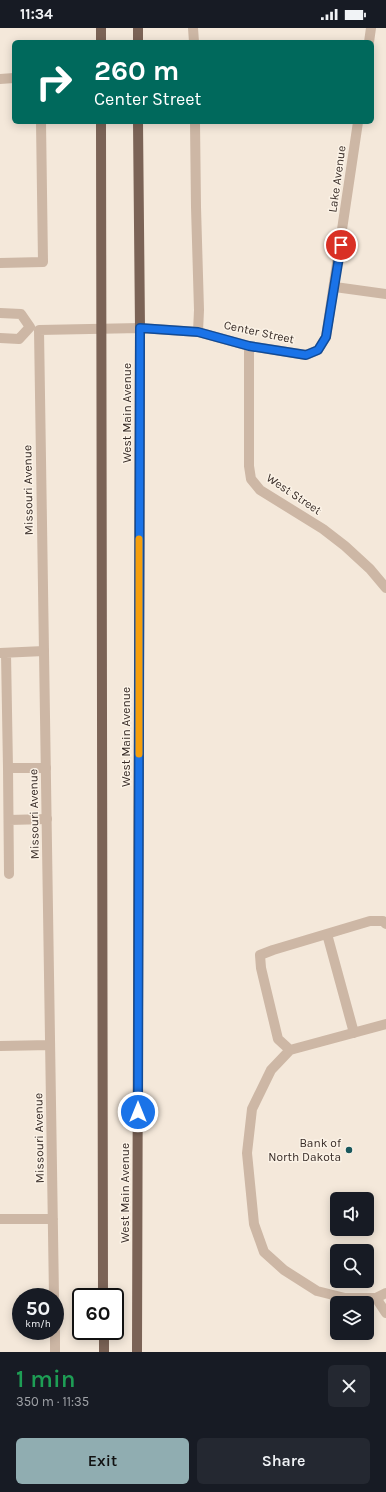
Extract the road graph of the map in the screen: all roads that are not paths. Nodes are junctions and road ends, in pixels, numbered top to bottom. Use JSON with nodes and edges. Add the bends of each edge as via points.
{"nodes":[{"id":1,"x":100,"y":28,"type":"edge"},
{"id":2,"x":138,"y":28,"type":"edge"},
{"id":3,"x":193,"y":28,"type":"edge"},
{"id":4,"x":371,"y":28,"type":"edge"},
{"id":5,"x":100,"y":40,"type":"edge"},
{"id":6,"x":138,"y":40,"type":"edge"},
{"id":7,"x":194,"y":40,"type":"edge"},
{"id":8,"x":369,"y":40,"type":"edge"},
{"id":9,"x":12,"y":78,"type":"edge"},
{"id":10,"x":0,"y":79,"type":"edge"},
{"id":11,"x":41,"y":124,"type":"edge"},
{"id":12,"x":101,"y":124,"type":"edge"},
{"id":13,"x":138,"y":124,"type":"edge"},
{"id":14,"x":195,"y":124,"type":"edge"},
{"id":15,"x":358,"y":124,"type":"edge"},
{"id":16,"x":0,"y":263,"type":"edge"},
{"id":17,"x":335,"y":287,"type":"junction"},
{"id":18,"x":386,"y":294,"type":"edge"},
{"id":19,"x":0,"y":313,"type":"edge"},
{"id":20,"x":140,"y":328,"type":"junction"},
{"id":21,"x":34,"y":329,"type":"junction"},
{"id":22,"x":101,"y":329,"type":"junction"},
{"id":23,"x":198,"y":332,"type":"junction"},
{"id":24,"x":0,"y":338,"type":"edge"},
{"id":25,"x":249,"y":346,"type":"junction"},
{"id":26,"x":386,"y":588,"type":"edge"},
{"id":27,"x":44,"y":651,"type":"junction"},
{"id":28,"x":3,"y":653,"type":"edge"},
{"id":29,"x":8,"y":768,"type":"junction"},
{"id":30,"x":46,"y":768,"type":"junction"},
{"id":31,"x":4,"y":791,"type":"edge"},
{"id":32,"x":47,"y":819,"type":"junction"},
{"id":33,"x":9,"y":820,"type":"junction"},
{"id":34,"x":8,"y":874,"type":"dead end"},
{"id":35,"x":386,"y":924,"type":"edge"},
{"id":36,"x":327,"y":934,"type":"junction"},
{"id":37,"x":386,"y":1024,"type":"edge"},
{"id":38,"x":354,"y":1033,"type":"junction"},
{"id":39,"x":50,"y":1045,"type":"junction"},
{"id":40,"x":0,"y":1046,"type":"edge"},
{"id":41,"x":290,"y":1050,"type":"junction"},
{"id":42,"x":0,"y":1219,"type":"edge"},
{"id":43,"x":53,"y":1219,"type":"junction"},
{"id":44,"x":54,"y":1288,"type":"edge"},
{"id":45,"x":103,"y":1288,"type":"edge"},
{"id":46,"x":386,"y":1294,"type":"edge"},
{"id":47,"x":376,"y":1298,"type":"junction"},
{"id":48,"x":386,"y":1313,"type":"edge"},
{"id":49,"x":55,"y":1340,"type":"edge"},
{"id":50,"x":104,"y":1340,"type":"edge"},
{"id":51,"x":55,"y":1352,"type":"edge"},
{"id":52,"x":104,"y":1352,"type":"edge"},
{"id":53,"x":137,"y":1352,"type":"edge"}],
"edges":[{"from":1,"to":5,"type":"main road"},
{"from":2,"to":6,"type":"main road"},
{"from":3,"to":7,"type":"street"},
{"from":4,"to":8,"type":"street"},
{"from":9,"to":10,"type":"street"},
{"from":11,"to":16,"type":"street","via":[[43,262]]},
{"from":12,"to":22,"type":"main road","name":"West Main Avenue"},
{"from":13,"to":20,"type":"main road","name":"West Main Avenue"},
{"from":14,"to":23,"type":"street"},
{"from":15,"to":17,"type":"street","name":"Lake Avenue"},
{"from":17,"to":18,"type":"street"},
{"from":17,"to":25,"type":"street","name":"Center Street","via":[[326,337],[318,350],[306,355]]},
{"from":19,"to":21,"type":"street","via":[[21,314]]},
{"from":20,"to":22,"type":"street","name":"Center Street"},
{"from":20,"to":23,"type":"street","name":"Center Street"},
{"from":20,"to":53,"type":"main road","name":"West Main Avenue"},
{"from":21,"to":22,"type":"street","name":"Center Street"},
{"from":21,"to":24,"type":"street","via":[[19,339]]},
{"from":21,"to":27,"type":"street","name":"Missouri Avenue"},
{"from":22,"to":45,"type":"main road","name":"West Main Avenue"},
{"from":23,"to":25,"type":"street","name":"Center Street"},
{"from":25,"to":26,"type":"street","name":"West Street","via":[[251,479],[260,490],[345,546]]},
{"from":27,"to":28,"type":"street"},
{"from":27,"to":30,"type":"street","name":"Missouri Avenue"},
{"from":28,"to":29,"type":"street"},
{"from":29,"to":30,"type":"street"},
{"from":29,"to":31,"type":"street"},
{"from":30,"to":32,"type":"street","name":"Missouri Avenue"},
{"from":31,"to":33,"type":"street"},
{"from":32,"to":33,"type":"street"},
{"from":32,"to":39,"type":"street","name":"Missouri Avenue"},
{"from":33,"to":34,"type":"street"},
{"from":35,"to":36,"type":"street","via":[[383,921],[370,921]]},
{"from":36,"to":38,"type":"street"},
{"from":36,"to":41,"type":"street","via":[[260,955],[278,1039]]},
{"from":37,"to":38,"type":"street"},
{"from":38,"to":41,"type":"street"},
{"from":39,"to":40,"type":"street"},
{"from":39,"to":43,"type":"street","name":"Missouri Avenue"},
{"from":41,"to":47,"type":"street","via":[[271,1070],[252,1109],[247,1153],[254,1224],[264,1252],[284,1270],[308,1286],[345,1298]]},
{"from":42,"to":43,"type":"street"},
{"from":43,"to":44,"type":"street","name":"Missouri Avenue"},
{"from":46,"to":47,"type":"street"},
{"from":47,"to":48,"type":"street"},
{"from":49,"to":51,"type":"street"},
{"from":50,"to":52,"type":"main road"}]}
